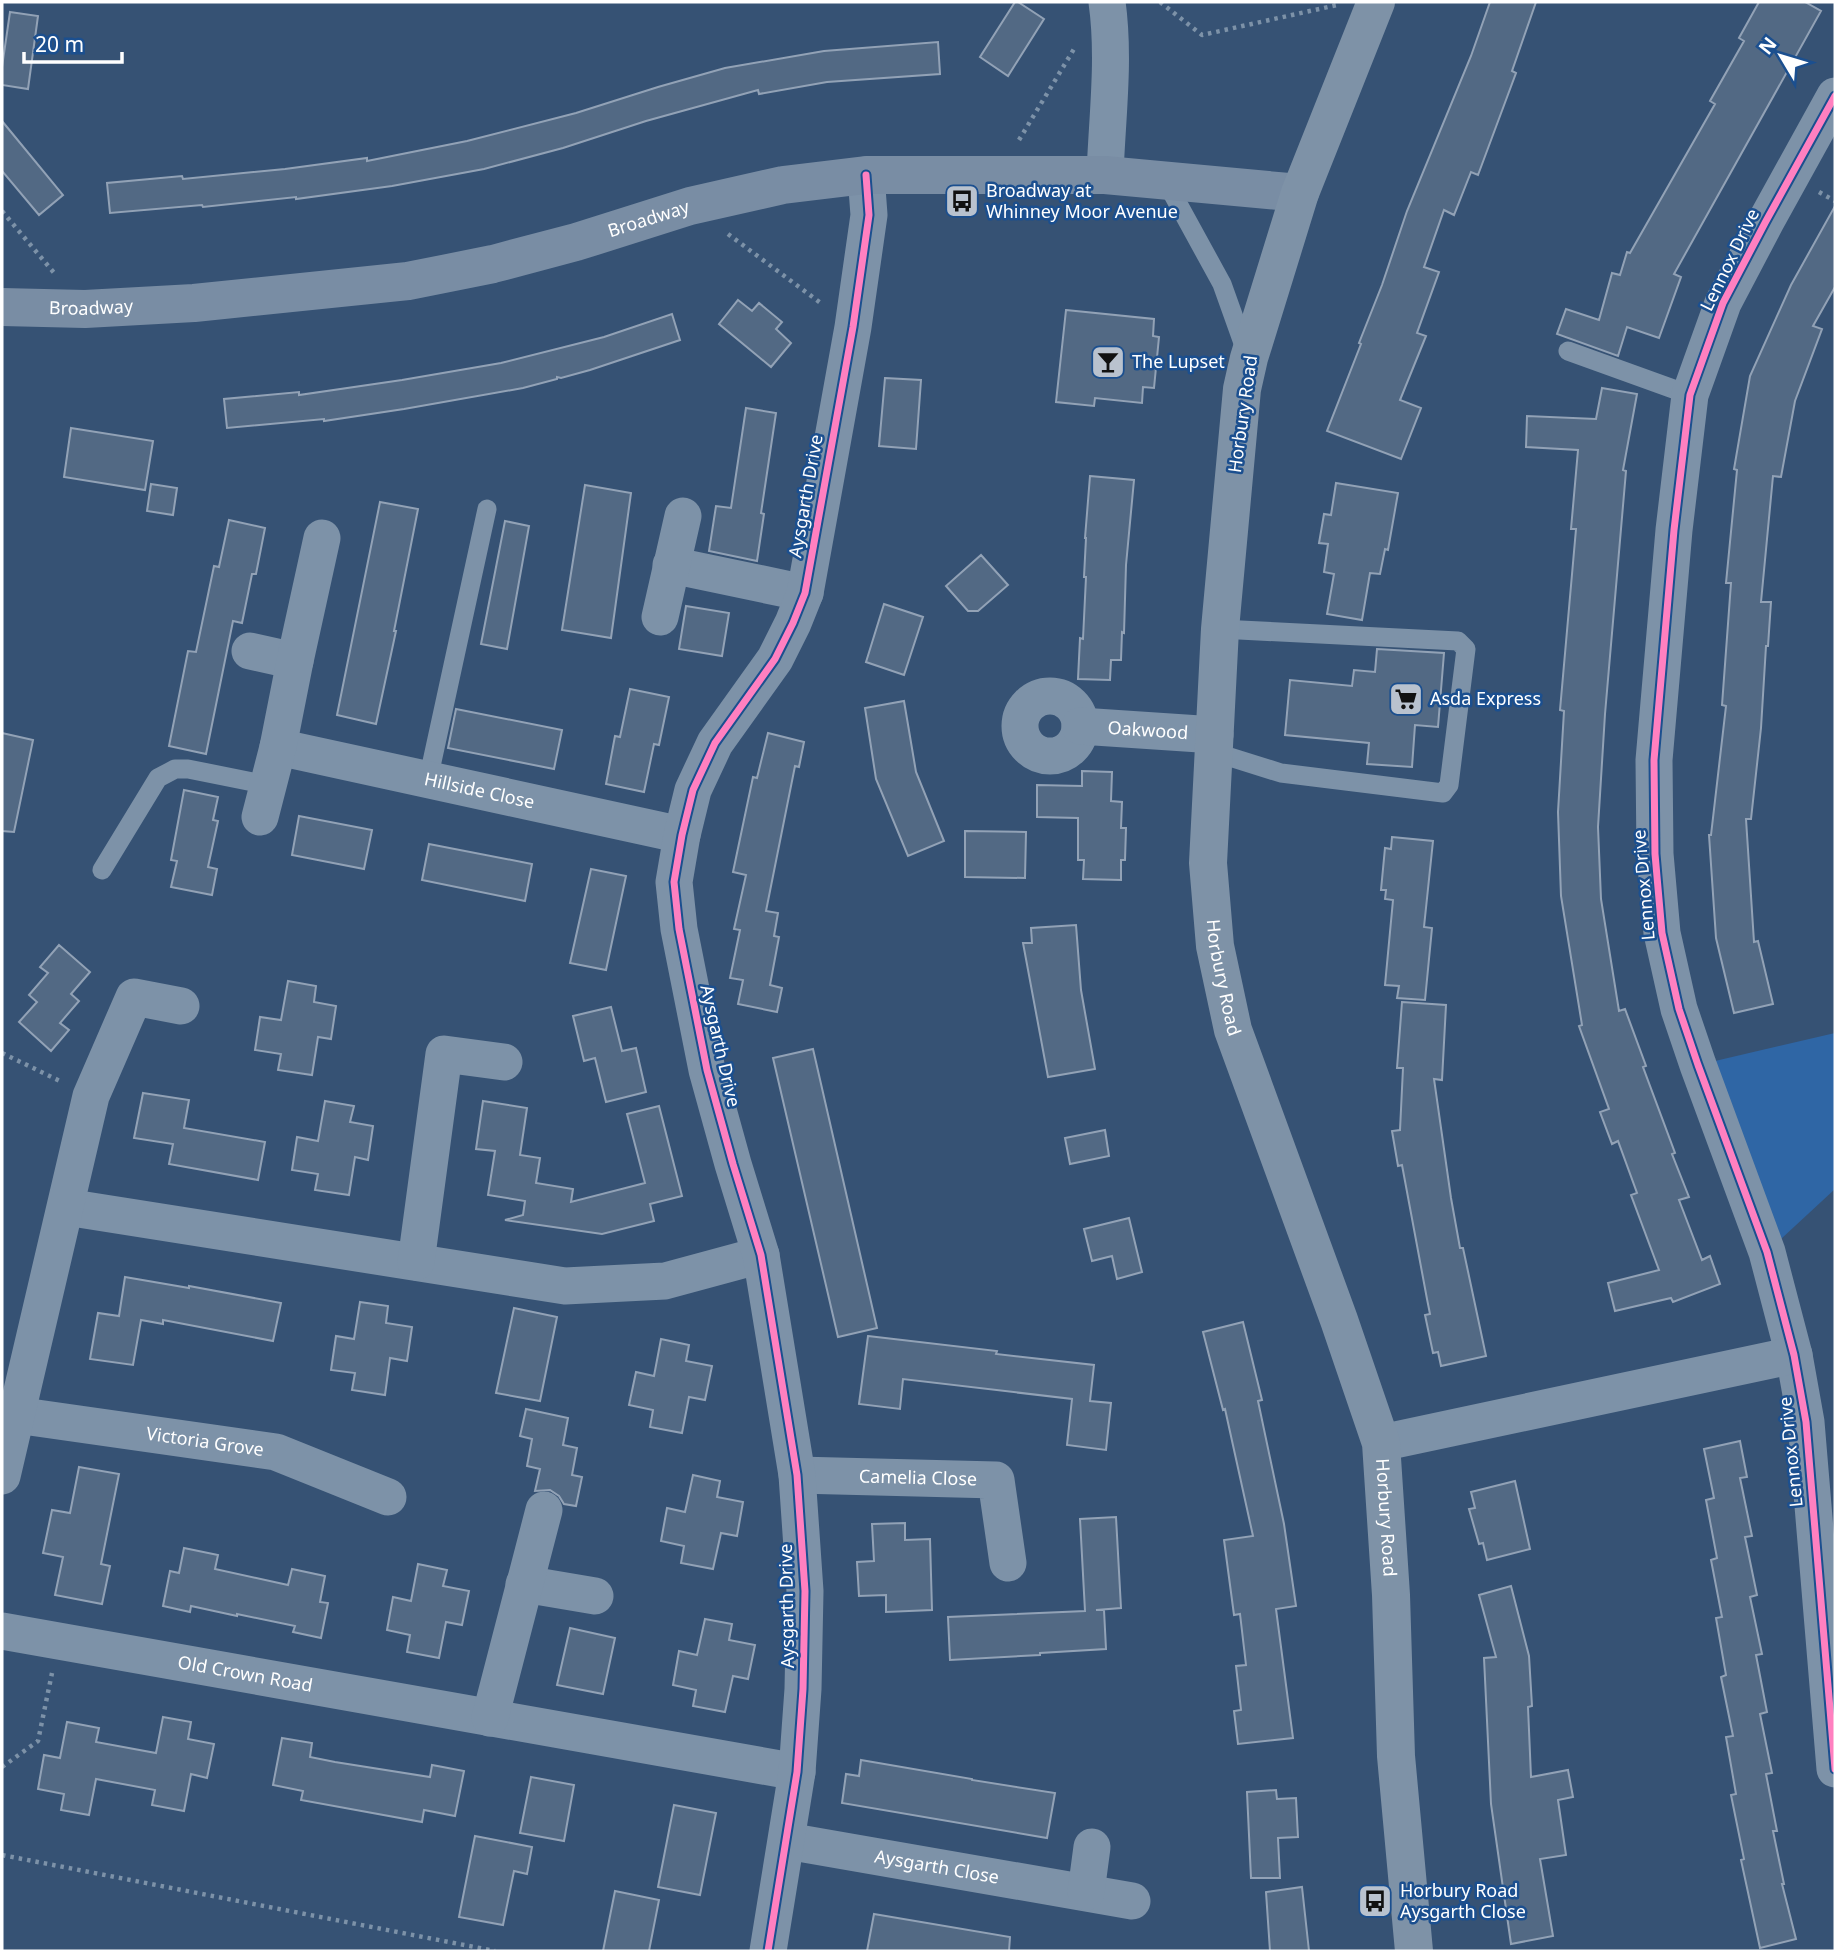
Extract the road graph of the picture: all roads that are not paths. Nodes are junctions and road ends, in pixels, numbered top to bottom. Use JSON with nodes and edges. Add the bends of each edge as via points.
{"nodes":[{"id":1,"x":1107,"y":2,"type":"edge"},
{"id":2,"x":1376,"y":2,"type":"edge"},
{"id":3,"x":1835,"y":96,"type":"edge"},
{"id":4,"x":866,"y":175,"type":"junction"},
{"id":5,"x":1105,"y":175,"type":"junction"},
{"id":6,"x":1165,"y":180,"type":"junction"},
{"id":7,"x":1300,"y":193,"type":"junction"},
{"id":8,"x":2,"y":307,"type":"edge"},
{"id":9,"x":1568,"y":351,"type":"dead end"},
{"id":10,"x":1249,"y":358,"type":"junction"},
{"id":11,"x":1690,"y":395,"type":"junction"},
{"id":12,"x":487,"y":509,"type":"dead end"},
{"id":13,"x":683,"y":516,"type":"dead end"},
{"id":14,"x":322,"y":538,"type":"dead end"},
{"id":15,"x":671,"y":565,"type":"junction"},
{"id":16,"x":805,"y":593,"type":"junction"},
{"id":17,"x":660,"y":617,"type":"dead end"},
{"id":18,"x":1220,"y":629,"type":"junction"},
{"id":19,"x":250,"y":651,"type":"dead end"},
{"id":20,"x":295,"y":661,"type":"junction"},
{"id":21,"x":1080,"y":726,"type":"dead end"},
{"id":22,"x":1214,"y":743,"type":"junction"},
{"id":23,"x":278,"y":747,"type":"junction"},
{"id":24,"x":428,"y":780,"type":"junction"},
{"id":25,"x":264,"y":801,"type":"joint"},
{"id":26,"x":682,"y":835,"type":"junction"},
{"id":27,"x":102,"y":870,"type":"dead end"},
{"id":28,"x":181,"y":1006,"type":"dead end"},
{"id":29,"x":504,"y":1062,"type":"dead end"},
{"id":30,"x":66,"y":1208,"type":"junction"},
{"id":31,"x":761,"y":1255,"type":"junction"},
{"id":32,"x":416,"y":1262,"type":"junction"},
{"id":33,"x":1794,"y":1354,"type":"junction"},
{"id":34,"x":16,"y":1415,"type":"junction"},
{"id":35,"x":1381,"y":1443,"type":"junction"},
{"id":36,"x":797,"y":1475,"type":"junction"},
{"id":37,"x":2,"y":1476,"type":"edge"},
{"id":38,"x":388,"y":1497,"type":"dead end"},
{"id":39,"x":544,"y":1510,"type":"dead end"},
{"id":40,"x":1008,"y":1563,"type":"dead end"},
{"id":41,"x":524,"y":1584,"type":"junction"},
{"id":42,"x":595,"y":1596,"type":"dead end"},
{"id":43,"x":2,"y":1631,"type":"edge"},
{"id":44,"x":1831,"y":1668,"type":"edge"},
{"id":45,"x":490,"y":1718,"type":"junction"},
{"id":46,"x":1835,"y":1769,"type":"edge"},
{"id":47,"x":797,"y":1772,"type":"junction"},
{"id":48,"x":787,"y":1841,"type":"junction"},
{"id":49,"x":1092,"y":1847,"type":"dead end"},
{"id":50,"x":1086,"y":1892,"type":"junction"},
{"id":51,"x":1132,"y":1901,"type":"dead end"},
{"id":52,"x":768,"y":1951,"type":"edge"},
{"id":53,"x":1415,"y":1951,"type":"edge"}],
"edges":[{"from":1,"to":5,"type":"street","via":[[1110,55]]},
{"from":2,"to":7,"type":"highway","name":"Horbury Road"},
{"from":3,"to":11,"type":"street","name":"Lennox Drive","via":[[1723,303]]},
{"from":4,"to":5,"type":"street","name":"Broadway"},
{"from":4,"to":8,"type":"street","name":"Broadway","via":[[783,185],[690,206],[576,242],[408,281],[194,303],[85,309]]},
{"from":4,"to":16,"type":"street","name":"Aysgarth Drive","via":[[869,215],[853,327]]},
{"from":5,"to":6,"type":"street","name":"Broadway"},
{"from":6,"to":7,"type":"street","name":"Broadway"},
{"from":6,"to":10,"type":"lane","via":[[1222,284]]},
{"from":7,"to":10,"type":"highway","name":"Horbury Road"},
{"from":9,"to":11,"type":"lane"},
{"from":10,"to":18,"type":"highway","name":"Horbury Road","via":[[1242,389]]},
{"from":11,"to":33,"type":"street","name":"Lennox Drive","via":[[1654,760],[1662,933],[1679,1009],[1767,1252]]},
{"from":12,"to":24,"type":"lane"},
{"from":13,"to":15,"type":"street"},
{"from":14,"to":20,"type":"street"},
{"from":15,"to":16,"type":"street"},
{"from":15,"to":17,"type":"street"},
{"from":16,"to":26,"type":"street","name":"Aysgarth Drive","via":[[775,659],[715,743],[693,790]]},
{"from":18,"to":22,"type":"highway","name":"Horbury Road"},
{"from":18,"to":22,"type":"lane","via":[[1458,641],[1466,649],[1449,785],[1443,793],[1281,773]]},
{"from":19,"to":20,"type":"street"},
{"from":20,"to":23,"type":"street"},
{"from":21,"to":22,"type":"street","name":"Oakwood"},
{"from":22,"to":35,"type":"highway","name":"Horbury Road","via":[[1208,863],[1215,946],[1233,1030]]},
{"from":23,"to":24,"type":"street","name":"Hillside Close"},
{"from":23,"to":25,"type":"street"},
{"from":24,"to":26,"type":"street","name":"Hillside Close"},
{"from":25,"to":27,"type":"lane","via":[[188,769],[175,769],[158,778]]},
{"from":26,"to":31,"type":"street","name":"Aysgarth Drive","via":[[674,882],[679,929],[707,1070]]},
{"from":28,"to":30,"type":"street","via":[[134,997],[91,1096]]},
{"from":29,"to":32,"type":"street","via":[[444,1054]]},
{"from":30,"to":32,"type":"street"},
{"from":30,"to":34,"type":"street"},
{"from":31,"to":32,"type":"street","via":[[665,1281],[565,1286]]},
{"from":31,"to":36,"type":"street","name":"Aysgarth Drive"},
{"from":33,"to":35,"type":"street"},
{"from":33,"to":44,"type":"street","name":"Lennox Drive","via":[[1806,1422]]},
{"from":34,"to":37,"type":"street"},
{"from":34,"to":38,"type":"street","name":"Victoria Grove","via":[[276,1452]]},
{"from":35,"to":53,"type":"highway","name":"Horbury Road","via":[[1396,1756]]},
{"from":36,"to":40,"type":"street","name":"Camelia Close","via":[[996,1480]]},
{"from":36,"to":47,"type":"street","name":"Aysgarth Drive","via":[[805,1591]]},
{"from":39,"to":41,"type":"street"},
{"from":41,"to":42,"type":"street"},
{"from":41,"to":45,"type":"street"},
{"from":43,"to":45,"type":"street","name":"Old Crown Road"},
{"from":44,"to":46,"type":"street","name":"Lennox Drive"},
{"from":45,"to":47,"type":"street","name":"Old Crown Road"},
{"from":47,"to":48,"type":"street","name":"Aysgarth Drive"},
{"from":48,"to":50,"type":"street","name":"Aysgarth Close"},
{"from":48,"to":52,"type":"street","name":"Aysgarth Drive"},
{"from":49,"to":50,"type":"street"},
{"from":50,"to":51,"type":"street","name":"Aysgarth Close"}]}
